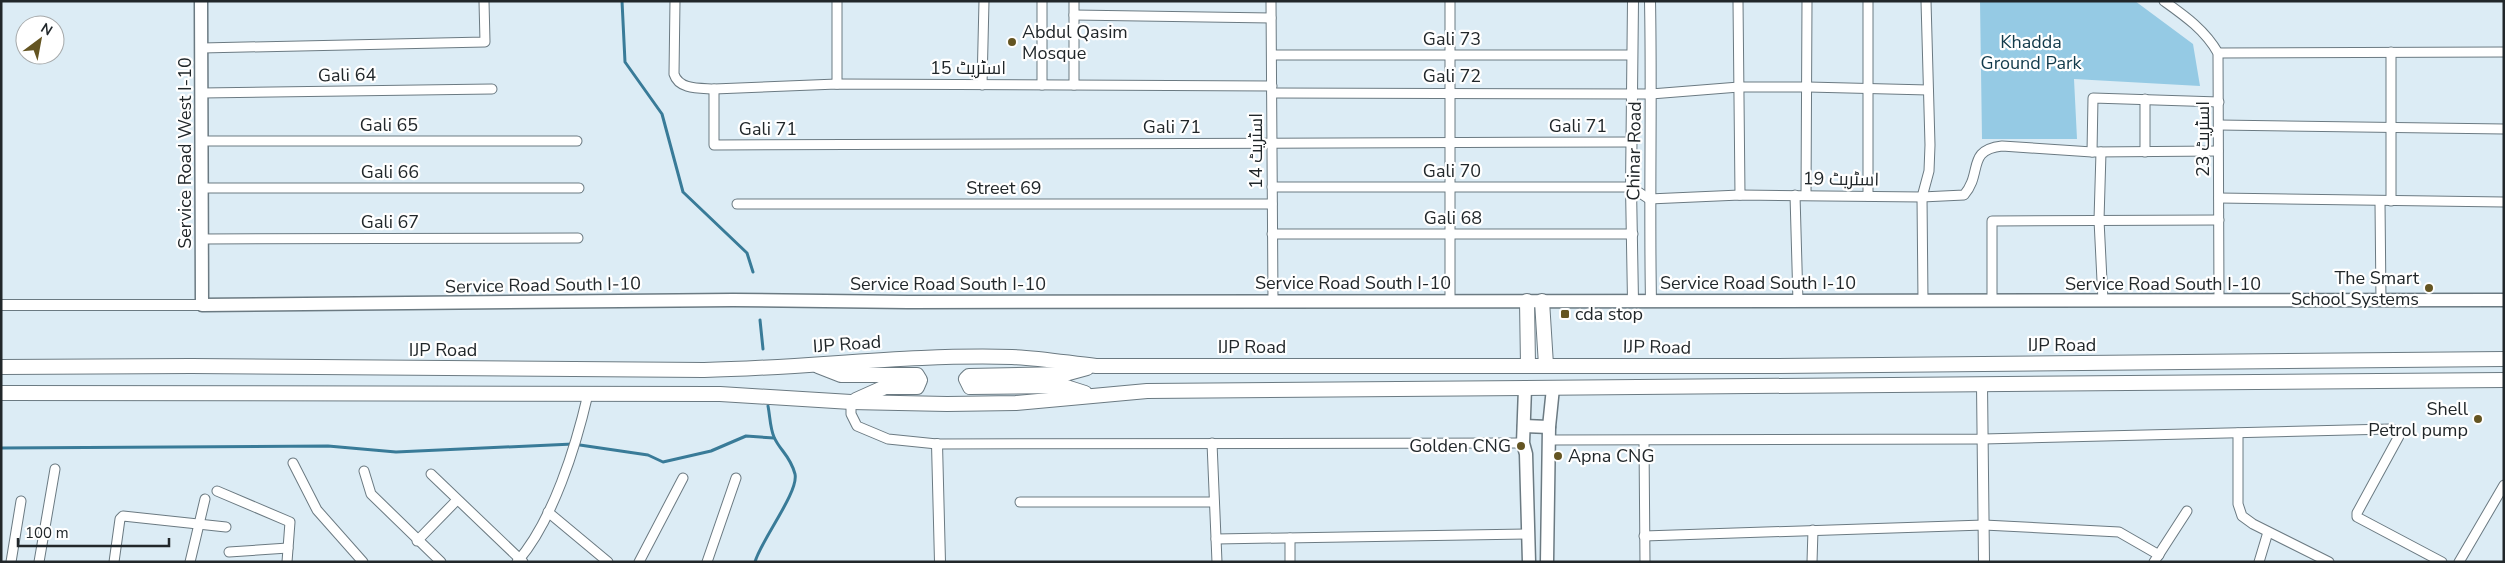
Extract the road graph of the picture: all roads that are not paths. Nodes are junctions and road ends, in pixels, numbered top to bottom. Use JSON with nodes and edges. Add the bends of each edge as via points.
{"nodes":[{"id":1,"x":201,"y":1,"type":"edge"},
{"id":2,"x":484,"y":1,"type":"edge"},
{"id":3,"x":675,"y":1,"type":"edge"},
{"id":4,"x":837,"y":1,"type":"edge"},
{"id":5,"x":984,"y":1,"type":"edge"},
{"id":6,"x":1042,"y":1,"type":"edge"},
{"id":7,"x":1074,"y":1,"type":"edge"},
{"id":8,"x":1271,"y":1,"type":"edge"},
{"id":9,"x":1450,"y":1,"type":"edge"},
{"id":10,"x":1633,"y":1,"type":"edge"},
{"id":11,"x":1650,"y":1,"type":"edge"},
{"id":12,"x":1738,"y":1,"type":"edge"},
{"id":13,"x":1807,"y":1,"type":"edge"},
{"id":14,"x":1868,"y":1,"type":"edge"},
{"id":15,"x":1926,"y":1,"type":"edge"},
{"id":16,"x":2164,"y":1,"type":"edge"},
{"id":17,"x":1074,"y":15,"type":"junction"},
{"id":18,"x":1271,"y":18,"type":"junction"},
{"id":19,"x":202,"y":48,"type":"junction"},
{"id":20,"x":2391,"y":52,"type":"junction"},
{"id":21,"x":2504,"y":52,"type":"edge"},
{"id":22,"x":2218,"y":53,"type":"junction"},
{"id":23,"x":1272,"y":55,"type":"junction"},
{"id":24,"x":1450,"y":55,"type":"junction"},
{"id":25,"x":1632,"y":55,"type":"junction"},
{"id":26,"x":836,"y":84,"type":"junction"},
{"id":27,"x":982,"y":85,"type":"junction"},
{"id":28,"x":1042,"y":85,"type":"junction"},
{"id":29,"x":1074,"y":85,"type":"junction"},
{"id":30,"x":1808,"y":86,"type":"junction"},
{"id":31,"x":1739,"y":87,"type":"junction"},
{"id":32,"x":492,"y":89,"type":"dead end"},
{"id":33,"x":714,"y":89,"type":"junction"},
{"id":34,"x":1272,"y":89,"type":"junction"},
{"id":35,"x":1869,"y":89,"type":"junction"},
{"id":36,"x":1928,"y":90,"type":"junction"},
{"id":37,"x":1632,"y":92,"type":"junction"},
{"id":38,"x":1450,"y":93,"type":"junction"},
{"id":39,"x":202,"y":94,"type":"junction"},
{"id":40,"x":1652,"y":94,"type":"junction"},
{"id":41,"x":2145,"y":100,"type":"junction"},
{"id":42,"x":2219,"y":102,"type":"junction"},
{"id":43,"x":2220,"y":125,"type":"junction"},
{"id":44,"x":2392,"y":128,"type":"junction"},
{"id":45,"x":2504,"y":129,"type":"edge"},
{"id":46,"x":202,"y":141,"type":"junction"},
{"id":47,"x":577,"y":141,"type":"dead end"},
{"id":48,"x":1450,"y":142,"type":"junction"},
{"id":49,"x":1632,"y":142,"type":"junction"},
{"id":50,"x":1272,"y":143,"type":"junction"},
{"id":51,"x":2218,"y":151,"type":"junction"},
{"id":52,"x":2096,"y":152,"type":"junction"},
{"id":53,"x":2145,"y":152,"type":"junction"},
{"id":54,"x":1272,"y":187,"type":"junction"},
{"id":55,"x":1450,"y":187,"type":"junction"},
{"id":56,"x":1631,"y":187,"type":"junction"},
{"id":57,"x":202,"y":188,"type":"junction"},
{"id":58,"x":579,"y":188,"type":"dead end"},
{"id":59,"x":1740,"y":194,"type":"junction"},
{"id":60,"x":1795,"y":195,"type":"junction"},
{"id":61,"x":1806,"y":195,"type":"junction"},
{"id":62,"x":1868,"y":196,"type":"junction"},
{"id":63,"x":1922,"y":197,"type":"junction"},
{"id":64,"x":2220,"y":198,"type":"junction"},
{"id":65,"x":1649,"y":199,"type":"junction"},
{"id":66,"x":2391,"y":201,"type":"junction"},
{"id":67,"x":2380,"y":202,"type":"junction"},
{"id":68,"x":2504,"y":202,"type":"edge"},
{"id":69,"x":737,"y":204,"type":"dead end"},
{"id":70,"x":1272,"y":204,"type":"junction"},
{"id":71,"x":2099,"y":220,"type":"junction"},
{"id":72,"x":2218,"y":220,"type":"junction"},
{"id":73,"x":1272,"y":234,"type":"junction"},
{"id":74,"x":1451,"y":234,"type":"junction"},
{"id":75,"x":1633,"y":234,"type":"junction"},
{"id":76,"x":578,"y":238,"type":"dead end"},
{"id":77,"x":203,"y":239,"type":"junction"},
{"id":78,"x":1272,"y":300,"type":"junction"},
{"id":79,"x":1450,"y":300,"type":"junction"},
{"id":80,"x":1923,"y":300,"type":"junction"},
{"id":81,"x":2504,"y":300,"type":"edge"},
{"id":82,"x":1634,"y":301,"type":"junction"},
{"id":83,"x":1651,"y":301,"type":"junction"},
{"id":84,"x":1992,"y":301,"type":"junction"},
{"id":85,"x":2102,"y":301,"type":"junction"},
{"id":86,"x":2219,"y":301,"type":"junction"},
{"id":87,"x":2381,"y":301,"type":"junction"},
{"id":88,"x":1527,"y":302,"type":"junction"},
{"id":89,"x":1542,"y":302,"type":"junction"},
{"id":90,"x":1798,"y":302,"type":"junction"},
{"id":91,"x":1,"y":305,"type":"edge"},
{"id":92,"x":202,"y":305,"type":"junction"},
{"id":93,"x":2504,"y":359,"type":"edge"},
{"id":94,"x":2217,"y":363,"type":"junction"},
{"id":95,"x":812,"y":364,"type":"junction"},
{"id":96,"x":1546,"y":364,"type":"junction"},
{"id":97,"x":1528,"y":365,"type":"junction"},
{"id":98,"x":1096,"y":366,"type":"junction"},
{"id":99,"x":1,"y":367,"type":"edge"},
{"id":100,"x":2504,"y":380,"type":"edge"},
{"id":101,"x":2218,"y":383,"type":"junction"},
{"id":102,"x":1982,"y":385,"type":"junction"},
{"id":103,"x":1526,"y":388,"type":"junction"},
{"id":104,"x":1553,"y":388,"type":"junction"},
{"id":105,"x":1,"y":394,"type":"edge"},
{"id":106,"x":588,"y":394,"type":"junction"},
{"id":107,"x":1091,"y":395,"type":"junction"},
{"id":108,"x":851,"y":402,"type":"junction"},
{"id":109,"x":1524,"y":426,"type":"junction"},
{"id":110,"x":1549,"y":427,"type":"junction"},
{"id":111,"x":2238,"y":433,"type":"junction"},
{"id":112,"x":1983,"y":439,"type":"junction"},
{"id":113,"x":1549,"y":440,"type":"junction"},
{"id":114,"x":1644,"y":441,"type":"junction"},
{"id":115,"x":1212,"y":443,"type":"junction"},
{"id":116,"x":937,"y":444,"type":"junction"},
{"id":117,"x":1524,"y":448,"type":"junction"},
{"id":118,"x":1549,"y":454,"type":"junction"},
{"id":119,"x":293,"y":463,"type":"dead end"},
{"id":120,"x":55,"y":469,"type":"dead end"},
{"id":121,"x":364,"y":471,"type":"dead end"},
{"id":122,"x":431,"y":474,"type":"dead end"},
{"id":123,"x":683,"y":478,"type":"dead end"},
{"id":124,"x":736,"y":478,"type":"dead end"},
{"id":125,"x":2504,"y":485,"type":"edge"},
{"id":126,"x":218,"y":491,"type":"dead end"},
{"id":127,"x":205,"y":499,"type":"dead end"},
{"id":128,"x":457,"y":500,"type":"junction"},
{"id":129,"x":2500,"y":500,"type":"edge"},
{"id":130,"x":21,"y":501,"type":"dead end"},
{"id":131,"x":1020,"y":502,"type":"dead end"},
{"id":132,"x":1214,"y":502,"type":"junction"},
{"id":133,"x":2186,"y":511,"type":"dead end"},
{"id":134,"x":548,"y":512,"type":"junction"},
{"id":135,"x":201,"y":523,"type":"junction"},
{"id":136,"x":1984,"y":525,"type":"junction"},
{"id":137,"x":226,"y":527,"type":"dead end"},
{"id":138,"x":1813,"y":530,"type":"junction"},
{"id":139,"x":2268,"y":532,"type":"junction"},
{"id":140,"x":1529,"y":534,"type":"junction"},
{"id":141,"x":1644,"y":536,"type":"junction"},
{"id":142,"x":1290,"y":538,"type":"junction"},
{"id":143,"x":1216,"y":539,"type":"junction"},
{"id":144,"x":418,"y":541,"type":"junction"},
{"id":145,"x":288,"y":548,"type":"junction"},
{"id":146,"x":228,"y":552,"type":"dead end"},
{"id":147,"x":2156,"y":558,"type":"edge"},
{"id":148,"x":359,"y":560,"type":"edge"},
{"id":149,"x":520,"y":561,"type":"edge"},
{"id":150,"x":10,"y":562,"type":"edge"},
{"id":151,"x":39,"y":562,"type":"edge"},
{"id":152,"x":114,"y":562,"type":"edge"},
{"id":153,"x":190,"y":562,"type":"edge"},
{"id":154,"x":287,"y":562,"type":"edge"},
{"id":155,"x":441,"y":562,"type":"edge"},
{"id":156,"x":608,"y":562,"type":"edge"},
{"id":157,"x":639,"y":562,"type":"edge"},
{"id":158,"x":706,"y":562,"type":"edge"},
{"id":159,"x":940,"y":562,"type":"edge"},
{"id":160,"x":1216,"y":562,"type":"edge"},
{"id":161,"x":1290,"y":562,"type":"edge"},
{"id":162,"x":1529,"y":562,"type":"edge"},
{"id":163,"x":1547,"y":562,"type":"edge"},
{"id":164,"x":1645,"y":562,"type":"edge"},
{"id":165,"x":1812,"y":562,"type":"edge"},
{"id":166,"x":1984,"y":562,"type":"edge"},
{"id":167,"x":2259,"y":562,"type":"edge"},
{"id":168,"x":2329,"y":562,"type":"edge"},
{"id":169,"x":2442,"y":562,"type":"edge"},
{"id":170,"x":2459,"y":562,"type":"edge"}],
"edges":[{"from":1,"to":19,"type":"main road","name":"Service Road West I-10"},
{"from":2,"to":19,"type":"street","via":[[485,42]]},
{"from":3,"to":33,"type":"street","name":"اسٹریٹ 15","via":[[676,80],[694,88]]},
{"from":4,"to":26,"type":"street"},
{"from":5,"to":27,"type":"street"},
{"from":6,"to":28,"type":"street"},
{"from":7,"to":17,"type":"street"},
{"from":8,"to":18,"type":"street","name":"اسٹریٹ 14"},
{"from":9,"to":24,"type":"street"},
{"from":10,"to":25,"type":"street","name":"Chinar Road"},
{"from":11,"to":40,"type":"street","name":"Chinar Road"},
{"from":12,"to":31,"type":"street"},
{"from":13,"to":30,"type":"street"},
{"from":14,"to":35,"type":"street"},
{"from":15,"to":36,"type":"street"},
{"from":16,"to":22,"type":"street","via":[[2211,40]]},
{"from":17,"to":18,"type":"street"},
{"from":17,"to":29,"type":"street"},
{"from":18,"to":23,"type":"street","name":"اسٹریٹ 14"},
{"from":19,"to":39,"type":"main road","name":"Service Road West I-10"},
{"from":20,"to":21,"type":"street"},
{"from":20,"to":22,"type":"street"},
{"from":20,"to":44,"type":"street"},
{"from":22,"to":42,"type":"street","name":"اسٹریٹ 23"},
{"from":23,"to":24,"type":"street","name":"Gali 73"},
{"from":23,"to":34,"type":"street","name":"اسٹریٹ 14"},
{"from":24,"to":25,"type":"street","name":"Gali 73"},
{"from":24,"to":38,"type":"street"},
{"from":25,"to":37,"type":"street","name":"Chinar Road"},
{"from":26,"to":27,"type":"street","name":"اسٹریٹ 15"},
{"from":26,"to":33,"type":"street","name":"اسٹریٹ 15"},
{"from":27,"to":28,"type":"street","name":"اسٹریٹ 15"},
{"from":28,"to":29,"type":"street","name":"اسٹریٹ 15"},
{"from":29,"to":34,"type":"street","name":"اسٹریٹ 15"},
{"from":30,"to":31,"type":"street","name":"Gali 72"},
{"from":30,"to":35,"type":"street","name":"Gali 72"},
{"from":30,"to":61,"type":"street"},
{"from":31,"to":40,"type":"street","name":"Gali 72"},
{"from":31,"to":59,"type":"street"},
{"from":32,"to":39,"type":"street","name":"Gali 64"},
{"from":33,"to":50,"type":"street","name":"Gali 71","via":[[714,146]]},
{"from":34,"to":38,"type":"street","name":"Gali 72"},
{"from":34,"to":50,"type":"street","name":"اسٹریٹ 14"},
{"from":35,"to":36,"type":"street","name":"Gali 72"},
{"from":35,"to":62,"type":"street"},
{"from":36,"to":63,"type":"street","via":[[1929,171]]},
{"from":37,"to":38,"type":"street","name":"Gali 72"},
{"from":37,"to":40,"type":"street","name":"Gali 72"},
{"from":37,"to":49,"type":"street","name":"Chinar Road"},
{"from":38,"to":48,"type":"street"},
{"from":39,"to":46,"type":"main road","name":"Service Road West I-10"},
{"from":40,"to":65,"type":"street","name":"Chinar Road"},
{"from":41,"to":42,"type":"street"},
{"from":41,"to":52,"type":"street","via":[[2093,98]]},
{"from":41,"to":53,"type":"street"},
{"from":42,"to":43,"type":"street","name":"اسٹریٹ 23"},
{"from":43,"to":44,"type":"street"},
{"from":43,"to":51,"type":"street","name":"اسٹریٹ 23"},
{"from":44,"to":45,"type":"street"},
{"from":44,"to":66,"type":"street"},
{"from":46,"to":47,"type":"street","name":"Gali 65"},
{"from":46,"to":57,"type":"main road","name":"Service Road West I-10"},
{"from":48,"to":49,"type":"street","name":"Gali 71"},
{"from":48,"to":50,"type":"street","name":"Gali 71"},
{"from":48,"to":55,"type":"street"},
{"from":49,"to":56,"type":"street","name":"Chinar Road"},
{"from":50,"to":54,"type":"street","name":"اسٹریٹ 14"},
{"from":51,"to":53,"type":"street"},
{"from":51,"to":64,"type":"street","name":"اسٹریٹ 23"},
{"from":52,"to":53,"type":"street"},
{"from":52,"to":63,"type":"street","name":"اسٹریٹ 19","via":[[2002,146],[1988,148],[1979,157],[1972,186],[1964,194]]},
{"from":52,"to":71,"type":"street"},
{"from":54,"to":55,"type":"street","name":"Gali 70"},
{"from":54,"to":70,"type":"street","name":"اسٹریٹ 14"},
{"from":55,"to":56,"type":"street","name":"Gali 70"},
{"from":55,"to":74,"type":"street"},
{"from":56,"to":65,"type":"street"},
{"from":56,"to":75,"type":"street","name":"Chinar Road"},
{"from":57,"to":58,"type":"street","name":"Gali 66"},
{"from":57,"to":77,"type":"main road","name":"Service Road West I-10"},
{"from":59,"to":60,"type":"street","name":"اسٹریٹ 19"},
{"from":59,"to":65,"type":"street","name":"اسٹریٹ 19"},
{"from":60,"to":61,"type":"street","name":"اسٹریٹ 19"},
{"from":60,"to":90,"type":"street"},
{"from":61,"to":62,"type":"street","name":"اسٹریٹ 19"},
{"from":62,"to":63,"type":"street","name":"اسٹریٹ 19"},
{"from":63,"to":80,"type":"street"},
{"from":64,"to":67,"type":"street"},
{"from":64,"to":72,"type":"street","name":"اسٹریٹ 23"},
{"from":65,"to":83,"type":"street","name":"Chinar Road"},
{"from":66,"to":67,"type":"street"},
{"from":66,"to":68,"type":"street"},
{"from":67,"to":87,"type":"street"},
{"from":69,"to":70,"type":"street","name":"Street 69"},
{"from":70,"to":73,"type":"street","name":"اسٹریٹ 14"},
{"from":71,"to":72,"type":"street"},
{"from":71,"to":84,"type":"street","via":[[1992,221]]},
{"from":71,"to":85,"type":"street"},
{"from":72,"to":86,"type":"street","name":"اسٹریٹ 23"},
{"from":73,"to":74,"type":"street","name":"Gali 68"},
{"from":73,"to":78,"type":"street","name":"اسٹریٹ 14"},
{"from":74,"to":75,"type":"street","name":"Gali 68"},
{"from":74,"to":79,"type":"street"},
{"from":75,"to":82,"type":"street","name":"Chinar Road"},
{"from":76,"to":77,"type":"street","name":"Gali 67"},
{"from":77,"to":92,"type":"main road","name":"Service Road West I-10"},
{"from":78,"to":79,"type":"main road","name":"Service Road South I-10"},
{"from":78,"to":92,"type":"main road","name":"Service Road South I-10","via":[[724,300]]},
{"from":79,"to":88,"type":"main road","name":"Service Road South I-10"},
{"from":80,"to":84,"type":"main road","name":"Service Road South I-10"},
{"from":80,"to":90,"type":"main road","name":"Service Road South I-10"},
{"from":81,"to":87,"type":"main road","name":"Service Road South I-10"},
{"from":82,"to":83,"type":"main road","name":"Service Road South I-10"},
{"from":82,"to":89,"type":"main road","name":"Service Road South I-10"},
{"from":83,"to":90,"type":"main road","name":"Service Road South I-10"},
{"from":84,"to":85,"type":"main road","name":"Service Road South I-10"},
{"from":85,"to":86,"type":"main road","name":"Service Road South I-10"},
{"from":86,"to":87,"type":"main road","name":"Service Road South I-10"},
{"from":88,"to":89,"type":"main road","name":"Service Road South I-10"},
{"from":88,"to":97,"type":"highway"},
{"from":89,"to":96,"type":"highway"},
{"from":91,"to":92,"type":"street"},
{"from":93,"to":94,"type":"highway","name":"IJP Road"},
{"from":94,"to":96,"type":"highway","name":"IJP Road"},
{"from":94,"to":101,"type":"highway"},
{"from":95,"to":98,"type":"highway","name":"IJP Road","via":[[1013,357]]},
{"from":95,"to":99,"type":"highway","name":"IJP Road","via":[[704,370]]},
{"from":95,"to":108,"type":"highway","via":[[841,375],[917,376],[920,380],[917,387],[885,387]]},
{"from":96,"to":97,"type":"highway","name":"IJP Road"},
{"from":97,"to":98,"type":"highway","name":"IJP Road"},
{"from":98,"to":107,"type":"highway","via":[[1065,374],[972,376],[966,380],[970,387],[1063,386]]},
{"from":100,"to":101,"type":"highway"},
{"from":101,"to":102,"type":"highway"},
{"from":102,"to":104,"type":"highway"},
{"from":102,"to":112,"type":"street"},
{"from":103,"to":104,"type":"highway"},
{"from":103,"to":107,"type":"highway","via":[[1147,391]]},
{"from":103,"to":109,"type":"main road"},
{"from":104,"to":110,"type":"main road"},
{"from":105,"to":106,"type":"highway"},
{"from":106,"to":108,"type":"highway","via":[[720,394]]},
{"from":106,"to":134,"type":"street","via":[[572,452]]},
{"from":107,"to":108,"type":"highway","via":[[1016,403]]},
{"from":108,"to":116,"type":"street","via":[[851,414],[857,426],[888,439]]},
{"from":109,"to":110,"type":"main road"},
{"from":109,"to":117,"type":"main road"},
{"from":110,"to":113,"type":"main road"},
{"from":111,"to":112,"type":"street"},
{"from":111,"to":139,"type":"street","via":[[2238,504],[2242,516]]},
{"from":111,"to":169,"type":"street","via":[[2398,431],[2400,436],[2357,517]]},
{"from":112,"to":114,"type":"street"},
{"from":112,"to":136,"type":"street"},
{"from":113,"to":114,"type":"street"},
{"from":113,"to":118,"type":"main road"},
{"from":114,"to":141,"type":"street"},
{"from":115,"to":116,"type":"street"},
{"from":115,"to":117,"type":"street"},
{"from":115,"to":132,"type":"street"},
{"from":116,"to":159,"type":"street"},
{"from":117,"to":118,"type":"main road"},
{"from":117,"to":140,"type":"main road"},
{"from":118,"to":163,"type":"main road"},
{"from":119,"to":148,"type":"street","via":[[317,510]]},
{"from":120,"to":151,"type":"street"},
{"from":121,"to":144,"type":"street","via":[[371,494]]},
{"from":122,"to":128,"type":"street"},
{"from":123,"to":157,"type":"street"},
{"from":124,"to":158,"type":"street"},
{"from":125,"to":129,"type":"street"},
{"from":126,"to":145,"type":"street","via":[[288,520],[291,525]]},
{"from":127,"to":135,"type":"street"},
{"from":128,"to":144,"type":"street"},
{"from":128,"to":149,"type":"street"},
{"from":129,"to":170,"type":"street"},
{"from":130,"to":150,"type":"street"},
{"from":131,"to":132,"type":"street"},
{"from":132,"to":143,"type":"street"},
{"from":133,"to":147,"type":"street"},
{"from":134,"to":149,"type":"street"},
{"from":134,"to":156,"type":"street"},
{"from":135,"to":137,"type":"street"},
{"from":135,"to":152,"type":"street","via":[[123,516],[120,518]]},
{"from":135,"to":153,"type":"street"},
{"from":136,"to":138,"type":"street"},
{"from":136,"to":147,"type":"street","via":[[2119,532]]},
{"from":136,"to":166,"type":"street"},
{"from":138,"to":141,"type":"street"},
{"from":138,"to":165,"type":"street"},
{"from":139,"to":167,"type":"street"},
{"from":139,"to":168,"type":"street"},
{"from":140,"to":142,"type":"street"},
{"from":140,"to":162,"type":"main road"},
{"from":141,"to":164,"type":"street"},
{"from":142,"to":143,"type":"street"},
{"from":142,"to":161,"type":"street"},
{"from":143,"to":160,"type":"street"},
{"from":144,"to":155,"type":"street"},
{"from":145,"to":146,"type":"street"},
{"from":145,"to":154,"type":"street"}]}
